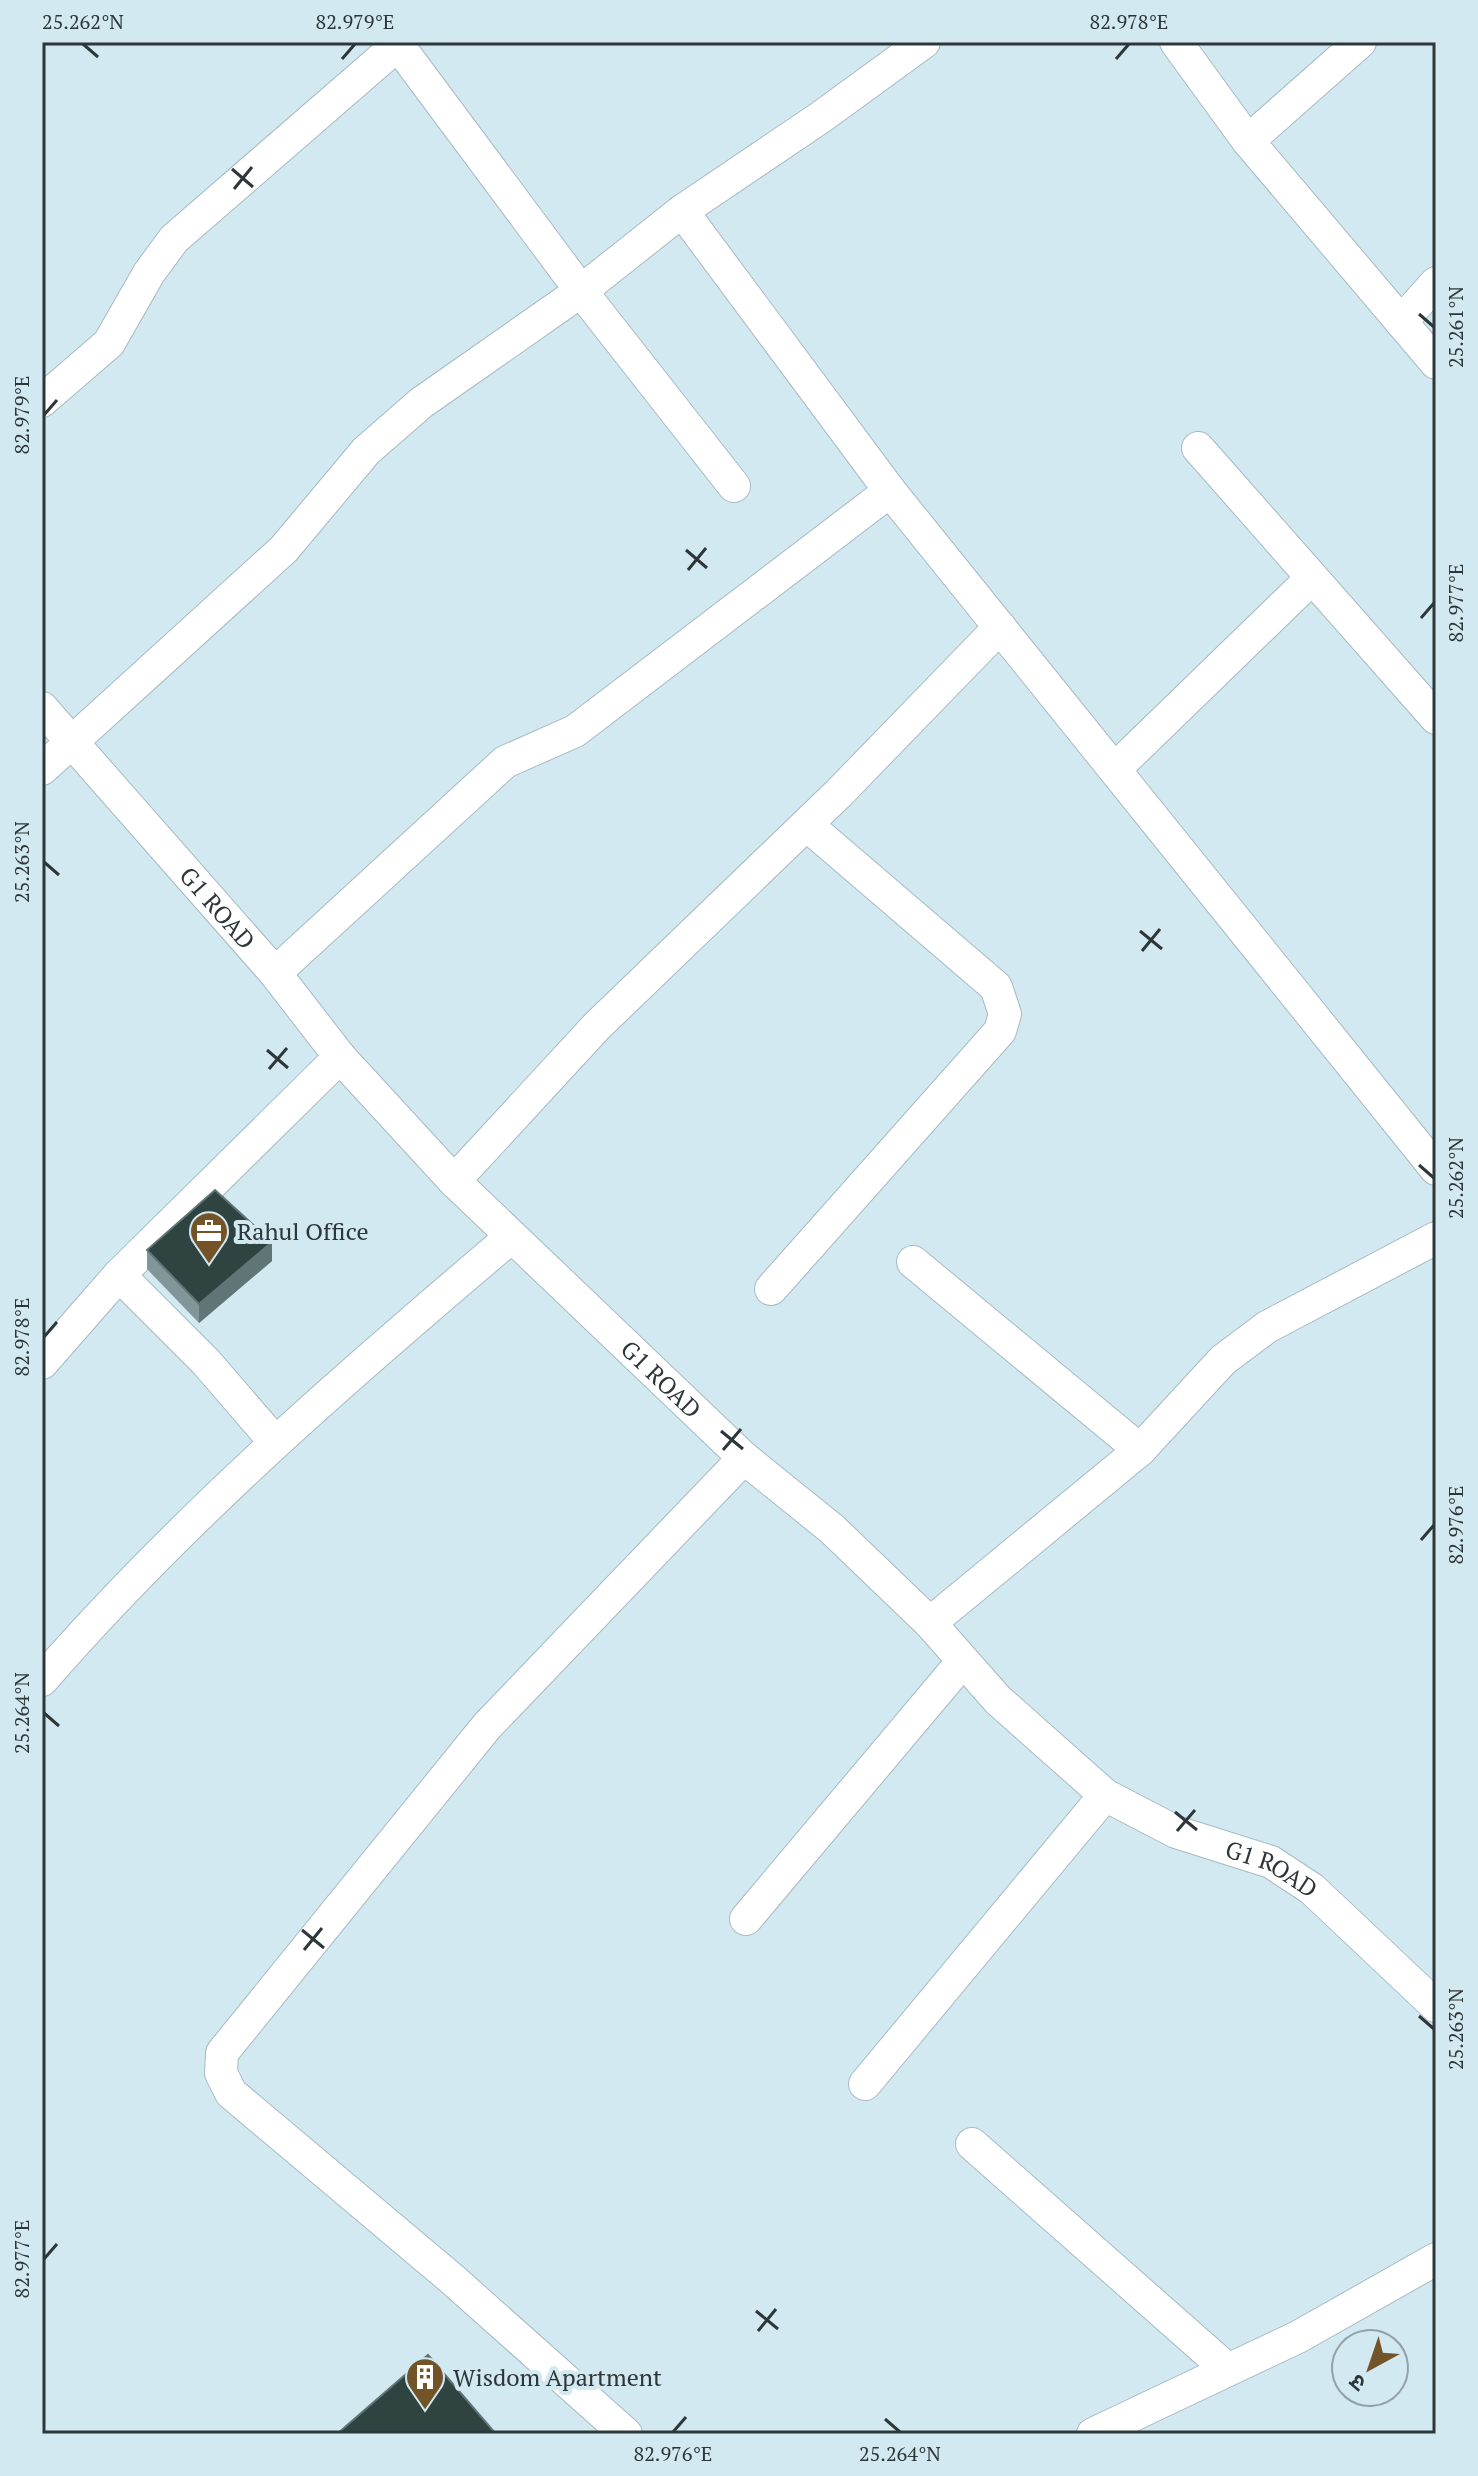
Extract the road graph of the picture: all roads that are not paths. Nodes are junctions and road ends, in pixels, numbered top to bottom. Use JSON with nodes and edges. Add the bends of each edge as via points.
{"nodes":[{"id":1,"x":924,"y":42,"type":"edge"},
{"id":2,"x":1176,"y":42,"type":"edge"},
{"id":3,"x":1360,"y":42,"type":"edge"},
{"id":4,"x":399,"y":44,"type":"edge"},
{"id":5,"x":1248,"y":141,"type":"junction"},
{"id":6,"x":682,"y":211,"type":"junction"},
{"id":7,"x":1436,"y":283,"type":"edge"},
{"id":8,"x":581,"y":291,"type":"junction"},
{"id":9,"x":1401,"y":322,"type":"junction"},
{"id":10,"x":1436,"y":363,"type":"edge"},
{"id":11,"x":42,"y":401,"type":"edge"},
{"id":12,"x":1198,"y":448,"type":"dead end"},
{"id":13,"x":734,"y":486,"type":"dead end"},
{"id":14,"x":890,"y":491,"type":"junction"},
{"id":15,"x":1312,"y":578,"type":"junction"},
{"id":16,"x":1000,"y":627,"type":"junction"},
{"id":17,"x":42,"y":708,"type":"edge"},
{"id":18,"x":1436,"y":718,"type":"edge"},
{"id":19,"x":72,"y":742,"type":"junction"},
{"id":20,"x":1116,"y":768,"type":"junction"},
{"id":21,"x":42,"y":769,"type":"edge"},
{"id":22,"x":807,"y":825,"type":"junction"},
{"id":23,"x":275,"y":973,"type":"junction"},
{"id":24,"x":340,"y":1057,"type":"junction"},
{"id":25,"x":1436,"y":1169,"type":"edge"},
{"id":26,"x":454,"y":1181,"type":"junction"},
{"id":27,"x":510,"y":1238,"type":"junction"},
{"id":28,"x":1436,"y":1238,"type":"edge"},
{"id":29,"x":913,"y":1262,"type":"dead end"},
{"id":30,"x":119,"y":1275,"type":"junction"},
{"id":31,"x":771,"y":1289,"type":"dead end"},
{"id":32,"x":42,"y":1363,"type":"edge"},
{"id":33,"x":275,"y":1442,"type":"junction"},
{"id":34,"x":1140,"y":1450,"type":"junction"},
{"id":35,"x":744,"y":1458,"type":"junction"},
{"id":36,"x":930,"y":1623,"type":"junction"},
{"id":37,"x":963,"y":1661,"type":"junction"},
{"id":38,"x":42,"y":1680,"type":"edge"},
{"id":39,"x":1105,"y":1795,"type":"junction"},
{"id":40,"x":746,"y":1919,"type":"dead end"},
{"id":41,"x":1436,"y":2006,"type":"edge"},
{"id":42,"x":865,"y":2084,"type":"dead end"},
{"id":43,"x":972,"y":2144,"type":"dead end"},
{"id":44,"x":1436,"y":2259,"type":"edge"},
{"id":45,"x":1227,"y":2369,"type":"junction"},
{"id":46,"x":626,"y":2434,"type":"edge"},
{"id":47,"x":1093,"y":2434,"type":"edge"}],
"edges":[{"from":1,"to":6,"type":"street"},
{"from":2,"to":5,"type":"street"},
{"from":3,"to":5,"type":"street"},
{"from":4,"to":8,"type":"street"},
{"from":4,"to":11,"type":"street","via":[[174,239],[109,343]]},
{"from":5,"to":9,"type":"street"},
{"from":6,"to":8,"type":"street"},
{"from":6,"to":14,"type":"street"},
{"from":7,"to":9,"type":"street"},
{"from":8,"to":13,"type":"street"},
{"from":8,"to":19,"type":"street","via":[[366,451],[284,549]]},
{"from":9,"to":10,"type":"street"},
{"from":12,"to":15,"type":"street"},
{"from":14,"to":16,"type":"street"},
{"from":14,"to":23,"type":"street","via":[[575,731],[505,762]]},
{"from":15,"to":18,"type":"street"},
{"from":15,"to":20,"type":"street"},
{"from":16,"to":20,"type":"street"},
{"from":16,"to":22,"type":"street"},
{"from":17,"to":19,"type":"street","name":"G1 ROAD"},
{"from":19,"to":21,"type":"street"},
{"from":19,"to":23,"type":"street","name":"G1 ROAD"},
{"from":20,"to":25,"type":"street"},
{"from":22,"to":26,"type":"street","via":[[597,1026]]},
{"from":22,"to":31,"type":"street","via":[[996,987],[1005,1014],[1000,1031]]},
{"from":23,"to":24,"type":"street","name":"G1 ROAD"},
{"from":24,"to":26,"type":"street","name":"G1 ROAD"},
{"from":24,"to":30,"type":"street"},
{"from":26,"to":27,"type":"street","name":"G1 ROAD"},
{"from":27,"to":33,"type":"street"},
{"from":27,"to":35,"type":"street","name":"G1 ROAD"},
{"from":28,"to":34,"type":"street","via":[[1267,1327],[1223,1360]]},
{"from":29,"to":34,"type":"street"},
{"from":30,"to":32,"type":"street"},
{"from":30,"to":33,"type":"street","via":[[206,1362]]},
{"from":33,"to":38,"type":"street"},
{"from":34,"to":36,"type":"street"},
{"from":35,"to":36,"type":"street","name":"G1 ROAD","via":[[832,1529]]},
{"from":35,"to":46,"type":"street","via":[[487,1726],[222,2053],[221,2073],[231,2093]]},
{"from":36,"to":37,"type":"street","name":"G1 ROAD"},
{"from":37,"to":39,"type":"street","name":"G1 ROAD","via":[[998,1700]]},
{"from":37,"to":40,"type":"street"},
{"from":39,"to":41,"type":"street","name":"G1 ROAD","via":[[1176,1832],[1271,1862],[1312,1889]]},
{"from":39,"to":42,"type":"street"},
{"from":43,"to":45,"type":"street"},
{"from":44,"to":45,"type":"street","via":[[1298,2337]]},
{"from":45,"to":47,"type":"street"}]}
